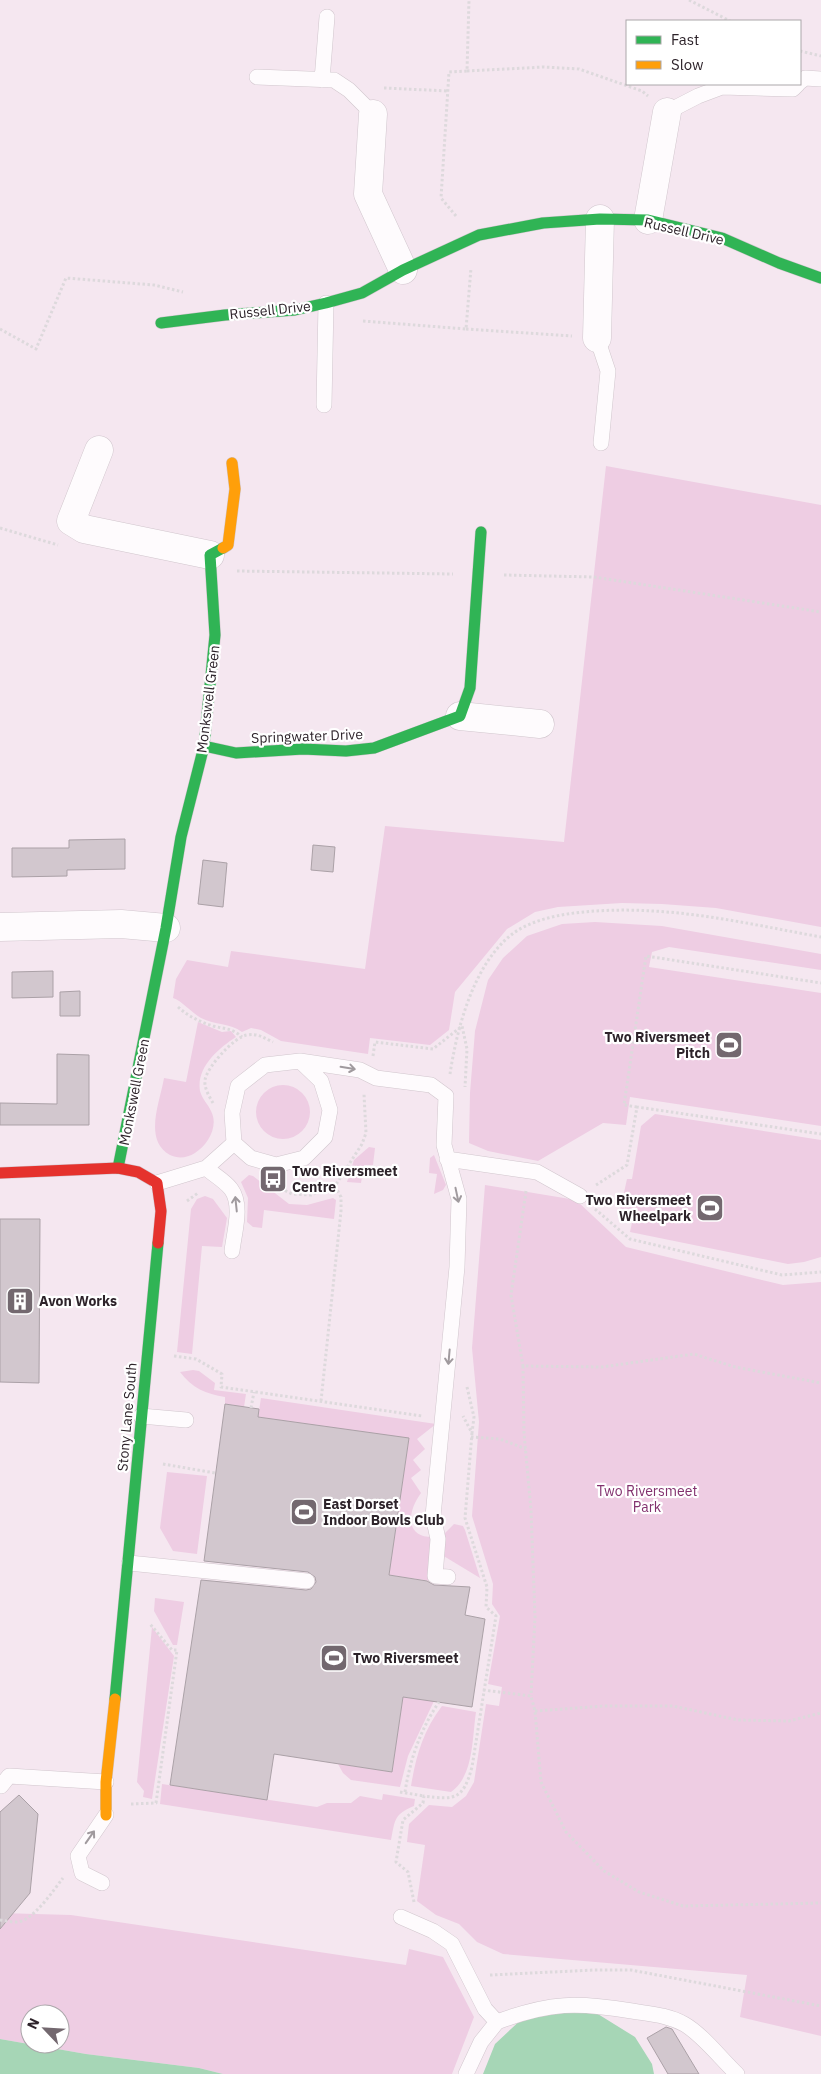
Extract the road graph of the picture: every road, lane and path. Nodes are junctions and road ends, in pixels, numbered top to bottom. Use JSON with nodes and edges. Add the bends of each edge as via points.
{"nodes":[{"id":1,"x":469,"y":0,"type":"edge"},
{"id":2,"x":690,"y":0,"type":"edge"},
{"id":3,"x":327,"y":17,"type":"dead end"},
{"id":4,"x":728,"y":20,"type":"edge"},
{"id":5,"x":801,"y":50,"type":"edge"},
{"id":6,"x":821,"y":56,"type":"edge"},
{"id":7,"x":467,"y":71,"type":"junction"},
{"id":8,"x":257,"y":77,"type":"dead end"},
{"id":9,"x":821,"y":79,"type":"edge"},
{"id":10,"x":322,"y":80,"type":"junction"},
{"id":11,"x":801,"y":81,"type":"edge"},
{"id":12,"x":626,"y":85,"type":"edge"},
{"id":13,"x":627,"y":85,"type":"edge"},
{"id":14,"x":797,"y":85,"type":"edge"},
{"id":15,"x":719,"y":86,"type":"edge"},
{"id":16,"x":344,"y":87,"type":"junction"},
{"id":17,"x":448,"y":91,"type":"junction"},
{"id":18,"x":667,"y":112,"type":"junction"},
{"id":19,"x":373,"y":114,"type":"joint"},
{"id":20,"x":600,"y":219,"type":"junction"},
{"id":21,"x":648,"y":220,"type":"junction"},
{"id":22,"x":474,"y":238,"type":"junction"},
{"id":23,"x":402,"y":270,"type":"junction"},
{"id":24,"x":821,"y":278,"type":"edge"},
{"id":25,"x":191,"y":294,"type":"dead end"},
{"id":26,"x":326,"y":303,"type":"junction"},
{"id":27,"x":325,"y":319,"type":"junction"},
{"id":28,"x":161,"y":323,"type":"dead end"},
{"id":29,"x":0,"y":329,"type":"edge"},
{"id":30,"x":466,"y":329,"type":"junction"},
{"id":31,"x":597,"y":338,"type":"junction"},
{"id":32,"x":324,"y":405,"type":"dead end"},
{"id":33,"x":601,"y":443,"type":"dead end"},
{"id":34,"x":99,"y":450,"type":"dead end"},
{"id":35,"x":232,"y":463,"type":"dead end"},
{"id":36,"x":481,"y":532,"type":"dead end"},
{"id":37,"x":210,"y":563,"type":"junction"},
{"id":38,"x":478,"y":574,"type":"junction"},
{"id":39,"x":821,"y":612,"type":"edge"},
{"id":40,"x":460,"y":716,"type":"junction"},
{"id":41,"x":540,"y":724,"type":"dead end"},
{"id":42,"x":204,"y":746,"type":"junction"},
{"id":43,"x":0,"y":927,"type":"edge"},
{"id":44,"x":166,"y":928,"type":"junction"},
{"id":45,"x":821,"y":937,"type":"edge"},
{"id":46,"x":821,"y":983,"type":"edge"},
{"id":47,"x":152,"y":1000,"type":"junction"},
{"id":48,"x":462,"y":1026,"type":"junction"},
{"id":49,"x":367,"y":1060,"type":"dead end"},
{"id":50,"x":300,"y":1061,"type":"junction"},
{"id":51,"x":446,"y":1096,"type":"junction"},
{"id":52,"x":214,"y":1106,"type":"dead end"},
{"id":53,"x":637,"y":1108,"type":"junction"},
{"id":54,"x":821,"y":1134,"type":"edge"},
{"id":55,"x":234,"y":1143,"type":"junction"},
{"id":56,"x":447,"y":1158,"type":"junction"},
{"id":57,"x":118,"y":1168,"type":"junction"},
{"id":58,"x":206,"y":1168,"type":"junction"},
{"id":59,"x":529,"y":1171,"type":"junction"},
{"id":60,"x":0,"y":1173,"type":"edge"},
{"id":61,"x":157,"y":1183,"type":"junction"},
{"id":62,"x":335,"y":1186,"type":"dead end"},
{"id":63,"x":580,"y":1196,"type":"junction"},
{"id":64,"x":232,"y":1252,"type":"dead end"},
{"id":65,"x":821,"y":1272,"type":"edge"},
{"id":66,"x":148,"y":1356,"type":"junction"},
{"id":67,"x":523,"y":1366,"type":"junction"},
{"id":68,"x":821,"y":1383,"type":"edge"},
{"id":69,"x":446,"y":1384,"type":"junction"},
{"id":70,"x":254,"y":1392,"type":"junction"},
{"id":71,"x":320,"y":1401,"type":"junction"},
{"id":72,"x":251,"y":1408,"type":"dead end"},
{"id":73,"x":141,"y":1416,"type":"junction"},
{"id":74,"x":442,"y":1419,"type":"junction"},
{"id":75,"x":186,"y":1420,"type":"dead end"},
{"id":76,"x":466,"y":1422,"type":"junction"},
{"id":77,"x":472,"y":1423,"type":"dead end"},
{"id":78,"x":471,"y":1438,"type":"junction"},
{"id":79,"x":526,"y":1449,"type":"junction"},
{"id":80,"x":154,"y":1462,"type":"dead end"},
{"id":81,"x":215,"y":1473,"type":"dead end"},
{"id":82,"x":129,"y":1563,"type":"junction"},
{"id":83,"x":448,"y":1577,"type":"dead end"},
{"id":84,"x":307,"y":1581,"type":"dead end"},
{"id":85,"x":148,"y":1622,"type":"dead end"},
{"id":86,"x":483,"y":1690,"type":"junction"},
{"id":87,"x":531,"y":1696,"type":"junction"},
{"id":88,"x":439,"y":1702,"type":"dead end"},
{"id":89,"x":535,"y":1711,"type":"junction"},
{"id":90,"x":821,"y":1713,"type":"edge"},
{"id":91,"x":106,"y":1782,"type":"junction"},
{"id":92,"x":1,"y":1786,"type":"dead end"},
{"id":93,"x":400,"y":1792,"type":"dead end"},
{"id":94,"x":405,"y":1792,"type":"junction"},
{"id":95,"x":424,"y":1796,"type":"junction"},
{"id":96,"x":106,"y":1815,"type":"junction"},
{"id":97,"x":64,"y":1877,"type":"dead end"},
{"id":98,"x":102,"y":1883,"type":"dead end"},
{"id":99,"x":821,"y":1903,"type":"edge"},
{"id":100,"x":416,"y":1908,"type":"dead end"},
{"id":101,"x":401,"y":1916,"type":"dead end"},
{"id":102,"x":0,"y":1920,"type":"edge"},
{"id":103,"x":482,"y":1975,"type":"dead end"},
{"id":104,"x":821,"y":2006,"type":"edge"},
{"id":105,"x":497,"y":2022,"type":"junction"},
{"id":106,"x":466,"y":2074,"type":"edge"},
{"id":107,"x":737,"y":2074,"type":"edge"}],
"edges":[{"from":1,"to":7,"type":"path"},
{"from":2,"to":4,"type":"path"},
{"from":3,"to":10,"type":"lane"},
{"from":5,"to":6,"type":"path"},
{"from":7,"to":12,"type":"path","via":[[544,66],[579,69]]},
{"from":7,"to":17,"type":"path","via":[[449,72]]},
{"from":8,"to":10,"type":"lane"},
{"from":9,"to":11,"type":"lane","via":[[805,78]]},
{"from":10,"to":16,"type":"lane","via":[[334,80]]},
{"from":13,"to":18,"type":"path","via":[[642,90]]},
{"from":14,"to":15,"type":"lane","via":[[793,89]]},
{"from":15,"to":18,"type":"lane"},
{"from":16,"to":17,"type":"path"},
{"from":16,"to":19,"type":"lane"},
{"from":17,"to":22,"type":"path","via":[[441,198]]},
{"from":18,"to":21,"type":"street"},
{"from":19,"to":23,"type":"street","via":[[368,194]]},
{"from":20,"to":21,"type":"street","name":"Russell Drive"},
{"from":20,"to":22,"type":"street","name":"Russell Drive","via":[[542,223]]},
{"from":20,"to":31,"type":"street"},
{"from":21,"to":24,"type":"street","name":"Russell Drive","via":[[722,238]]},
{"from":22,"to":23,"type":"street","name":"Russell Drive"},
{"from":22,"to":30,"type":"path"},
{"from":23,"to":26,"type":"street","name":"Russell Drive","via":[[362,293]]},
{"from":25,"to":29,"type":"path","via":[[154,285],[66,278],[36,349]]},
{"from":26,"to":27,"type":"lane"},
{"from":26,"to":28,"type":"street","name":"Russell Drive","via":[[295,310],[225,314]]},
{"from":27,"to":30,"type":"path"},
{"from":27,"to":32,"type":"lane"},
{"from":30,"to":31,"type":"path"},
{"from":31,"to":33,"type":"lane","via":[[608,371]]},
{"from":34,"to":37,"type":"street","via":[[71,521],[84,529]]},
{"from":35,"to":37,"type":"street","via":[[235,490],[228,545]]},
{"from":36,"to":38,"type":"street"},
{"from":37,"to":38,"type":"path"},
{"from":37,"to":42,"type":"street","name":"Monkswell Green","via":[[215,635]]},
{"from":38,"to":39,"type":"path","via":[[594,577]]},
{"from":38,"to":40,"type":"street","via":[[470,688]]},
{"from":40,"to":41,"type":"street"},
{"from":40,"to":42,"type":"street","name":"Springwater Drive","via":[[374,748],[236,753]]},
{"from":42,"to":44,"type":"street","name":"Monkswell Green","via":[[181,837]]},
{"from":43,"to":44,"type":"street","via":[[121,924]]},
{"from":44,"to":47,"type":"street","name":"Monkswell Green"},
{"from":45,"to":48,"type":"path","via":[[741,920],[660,910],[578,913],[538,920],[514,933],[494,954],[468,997]]},
{"from":46,"to":53,"type":"path","via":[[646,956],[624,1105]]},
{"from":47,"to":52,"type":"path","via":[[175,1003],[188,1015],[213,1026],[232,1029],[242,1037],[222,1053],[205,1078],[205,1087]]},
{"from":47,"to":57,"type":"street","name":"Monkswell Green"},
{"from":48,"to":49,"type":"path","via":[[432,1049],[375,1042],[373,1061]]},
{"from":48,"to":51,"type":"path","via":[[453,1052]]},
{"from":50,"to":51,"type":"lane","one_way":true,"via":[[431,1086]]},
{"from":50,"to":55,"type":"lane","via":[[265,1065],[238,1086],[232,1113]]},
{"from":50,"to":55,"type":"lane","via":[[321,1081],[330,1110],[325,1138],[304,1158],[276,1165],[251,1158]]},
{"from":51,"to":56,"type":"lane","via":[[444,1145]]},
{"from":53,"to":54,"type":"path"},
{"from":53,"to":63,"type":"path","via":[[628,1164]]},
{"from":55,"to":58,"type":"lane"},
{"from":56,"to":59,"type":"lane"},
{"from":56,"to":69,"type":"lane","one_way":true,"via":[[459,1199]]},
{"from":57,"to":60,"type":"street"},
{"from":57,"to":61,"type":"street","via":[[138,1172]]},
{"from":58,"to":61,"type":"lane"},
{"from":64,"to":58,"type":"lane","one_way":true,"via":[[237,1214],[235,1196]]},
{"from":59,"to":63,"type":"lane","via":[[537,1172]]},
{"from":59,"to":67,"type":"path","via":[[511,1295]]},
{"from":61,"to":66,"type":"street","name":"Stony Lane South","via":[[161,1212]]},
{"from":62,"to":71,"type":"path","via":[[341,1211]]},
{"from":63,"to":65,"type":"path","via":[[630,1239],[782,1275]]},
{"from":66,"to":70,"type":"path","via":[[196,1360],[222,1374],[220,1387]]},
{"from":66,"to":73,"type":"street","name":"Stony Lane South"},
{"from":67,"to":68,"type":"path","via":[[602,1367],[694,1354],[735,1367]]},
{"from":67,"to":79,"type":"path"},
{"from":69,"to":74,"type":"lane"},
{"from":69,"to":76,"type":"path"},
{"from":70,"to":71,"type":"path"},
{"from":70,"to":72,"type":"path"},
{"from":71,"to":74,"type":"path"},
{"from":73,"to":75,"type":"lane"},
{"from":73,"to":82,"type":"street","name":"Stony Lane South"},
{"from":74,"to":76,"type":"path"},
{"from":74,"to":83,"type":"lane","via":[[433,1516],[438,1539],[435,1576]]},
{"from":76,"to":77,"type":"path"},
{"from":76,"to":78,"type":"path"},
{"from":78,"to":79,"type":"path","via":[[500,1439]]},
{"from":78,"to":86,"type":"path","via":[[465,1518],[487,1587],[486,1607],[496,1616]]},
{"from":79,"to":87,"type":"path","via":[[535,1617]]},
{"from":80,"to":81,"type":"path"},
{"from":82,"to":84,"type":"lane"},
{"from":82,"to":91,"type":"street","name":"Stony Lane South"},
{"from":85,"to":96,"type":"path","via":[[172,1650],[177,1650],[156,1803],[135,1802]]},
{"from":86,"to":87,"type":"path"},
{"from":86,"to":95,"type":"path","via":[[472,1767],[465,1788],[449,1800]]},
{"from":87,"to":89,"type":"path"},
{"from":88,"to":94,"type":"path","via":[[408,1768]]},
{"from":89,"to":90,"type":"path","via":[[673,1706],[738,1720],[789,1721]]},
{"from":89,"to":99,"type":"path","via":[[541,1782],[566,1832],[604,1870],[639,1892],[683,1906]]},
{"from":91,"to":92,"type":"lane","via":[[9,1776]]},
{"from":91,"to":96,"type":"street","name":"Stony Lane South"},
{"from":93,"to":94,"type":"path"},
{"from":94,"to":95,"type":"path"},
{"from":95,"to":100,"type":"path","via":[[423,1803],[403,1820],[396,1862],[408,1872]]},
{"from":98,"to":96,"type":"lane","one_way":true,"via":[[82,1873],[78,1856]]},
{"from":97,"to":102,"type":"path","via":[[47,1899],[24,1920]]},
{"from":101,"to":105,"type":"lane","via":[[452,1944],[485,2009]]},
{"from":103,"to":104,"type":"path","via":[[631,1970]]},
{"from":105,"to":106,"type":"lane","via":[[481,2042]]},
{"from":105,"to":107,"type":"lane","via":[[525,2011],[559,2004],[595,2005],[664,2016],[686,2025]]}]}
